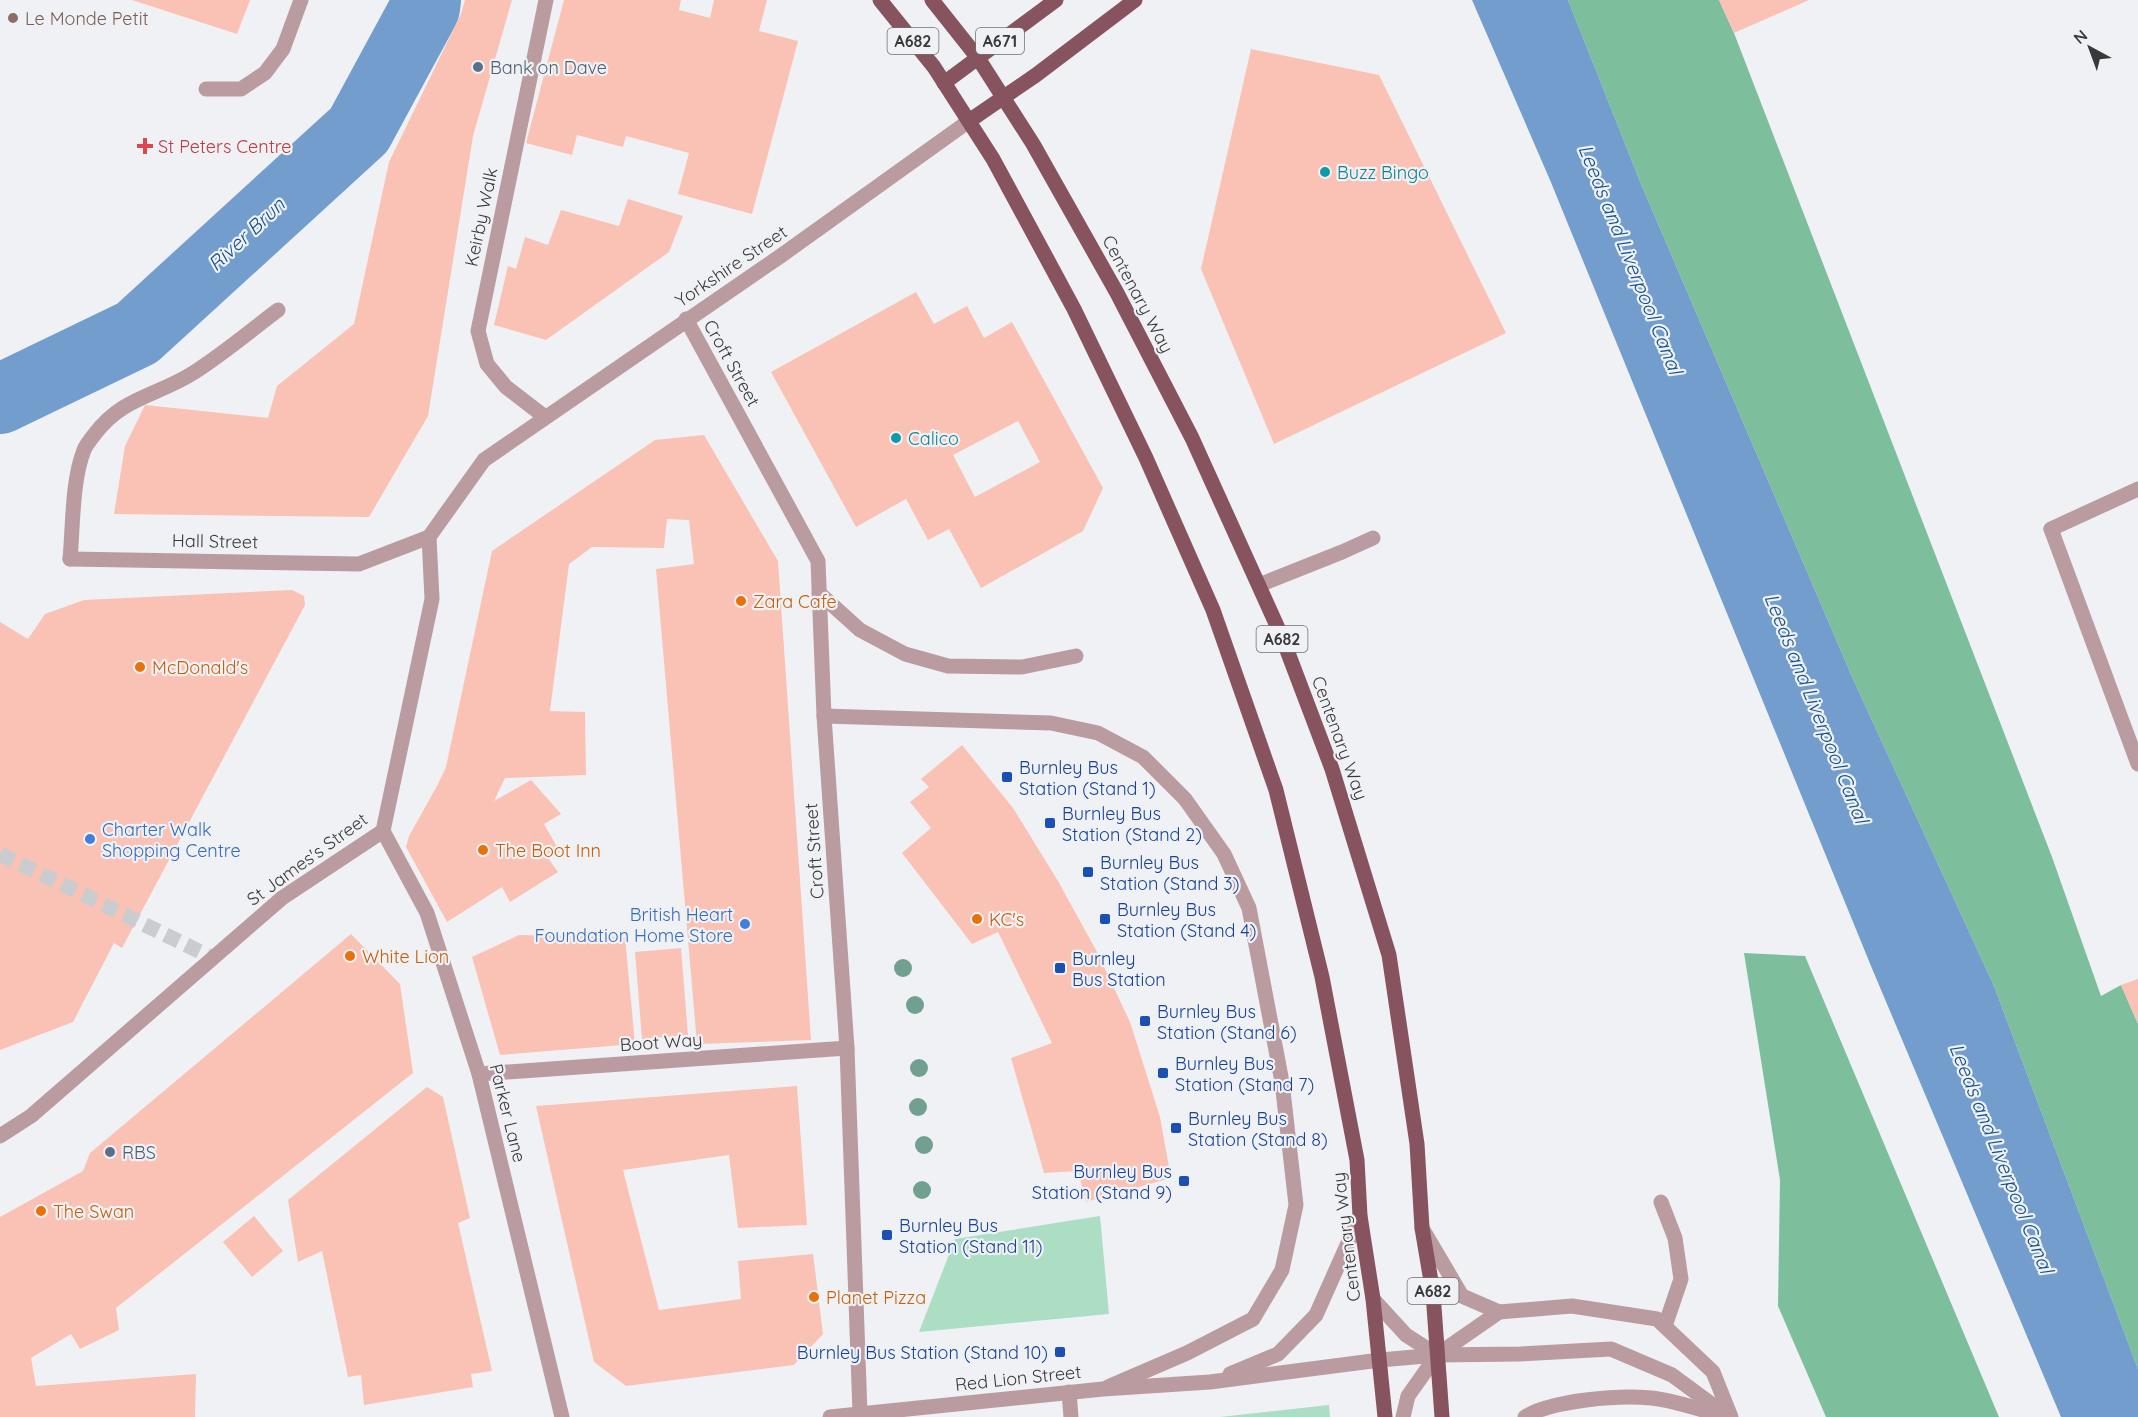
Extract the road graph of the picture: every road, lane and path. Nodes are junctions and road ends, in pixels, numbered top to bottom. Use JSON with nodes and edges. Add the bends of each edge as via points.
{"nodes":[{"id":1,"x":301,"y":0,"type":"edge"},
{"id":2,"x":546,"y":0,"type":"edge"},
{"id":3,"x":880,"y":0,"type":"edge"},
{"id":4,"x":933,"y":0,"type":"edge"},
{"id":5,"x":1056,"y":0,"type":"edge"},
{"id":6,"x":1135,"y":0,"type":"edge"},
{"id":7,"x":978,"y":58,"type":"junction"},
{"id":8,"x":944,"y":83,"type":"junction"},
{"id":9,"x":206,"y":89,"type":"dead end"},
{"id":10,"x":1005,"y":98,"type":"junction"},
{"id":11,"x":969,"y":121,"type":"junction"},
{"id":12,"x":278,"y":310,"type":"dead end"},
{"id":13,"x":686,"y":319,"type":"junction"},
{"id":14,"x":545,"y":417,"type":"junction"},
{"id":15,"x":2138,"y":489,"type":"edge"},
{"id":16,"x":429,"y":537,"type":"junction"},
{"id":17,"x":1373,"y":538,"type":"dead end"},
{"id":18,"x":1259,"y":585,"type":"junction"},
{"id":19,"x":819,"y":593,"type":"junction"},
{"id":20,"x":1076,"y":656,"type":"dead end"},
{"id":21,"x":824,"y":716,"type":"junction"},
{"id":22,"x":2138,"y":764,"type":"edge"},
{"id":23,"x":383,"y":831,"type":"junction"},
{"id":24,"x":847,"y":1048,"type":"junction"},
{"id":25,"x":478,"y":1074,"type":"junction"},
{"id":26,"x":0,"y":1136,"type":"edge"},
{"id":27,"x":1661,"y":1202,"type":"dead end"},
{"id":28,"x":1360,"y":1216,"type":"junction"},
{"id":29,"x":1422,"y":1228,"type":"junction"},
{"id":30,"x":1373,"y":1299,"type":"junction"},
{"id":31,"x":1499,"y":1312,"type":"junction"},
{"id":32,"x":1665,"y":1326,"type":"junction"},
{"id":33,"x":1437,"y":1355,"type":"junction"},
{"id":34,"x":1380,"y":1360,"type":"junction"},
{"id":35,"x":1210,"y":1382,"type":"junction"},
{"id":36,"x":1103,"y":1389,"type":"junction"},
{"id":37,"x":1069,"y":1392,"type":"junction"},
{"id":38,"x":860,"y":1413,"type":"junction"},
{"id":39,"x":562,"y":1417,"type":"edge"},
{"id":40,"x":835,"y":1417,"type":"edge"},
{"id":41,"x":1071,"y":1417,"type":"edge"},
{"id":42,"x":1385,"y":1417,"type":"edge"},
{"id":43,"x":1403,"y":1417,"type":"edge"},
{"id":44,"x":1442,"y":1417,"type":"edge"},
{"id":45,"x":1525,"y":1417,"type":"edge"},
{"id":46,"x":1729,"y":1417,"type":"edge"}],
"edges":[{"from":1,"to":9,"type":"street","via":[[283,49],[265,73],[241,89]]},
{"from":2,"to":14,"type":"street","name":"Keirby Walk","via":[[478,331],[487,364],[506,387]]},
{"from":3,"to":8,"type":"main road","number":"A682"},
{"from":4,"to":7,"type":"main road","number":"A682"},
{"from":5,"to":7,"type":"main road","number":"A671"},
{"from":6,"to":10,"type":"main road","name":"Yorkshire Street","number":"A671"},
{"from":7,"to":8,"type":"main road","number":"A671"},
{"from":7,"to":10,"type":"main road","number":"A682"},
{"from":8,"to":11,"type":"main road","number":"A682"},
{"from":10,"to":11,"type":"main road","name":"Yorkshire Street","number":"A671"},
{"from":10,"to":18,"type":"main road","name":"Centenary Way","number":"A682","via":[[1106,274],[1187,428]]},
{"from":11,"to":13,"type":"street","name":"Yorkshire Street"},
{"from":11,"to":28,"type":"main road","name":"Centenary Way","number":"A682","via":[[1074,309],[1213,610],[1276,790],[1322,976],[1357,1160]]},
{"from":12,"to":16,"type":"street","name":"Hall Street","via":[[194,373],[141,396],[99,428],[84,448],[78,472],[70,559],[359,564]]},
{"from":13,"to":14,"type":"street","name":"Yorkshire Street"},
{"from":13,"to":19,"type":"street","name":"Croft Street","via":[[818,561]]},
{"from":14,"to":16,"type":"street","name":"Yorkshire Street","via":[[484,460]]},
{"from":15,"to":22,"type":"street","via":[[2051,529]]},
{"from":16,"to":23,"type":"street","name":"St James's Street","via":[[432,599]]},
{"from":17,"to":18,"type":"street"},
{"from":18,"to":29,"type":"main road","name":"Centenary Way","number":"A682","via":[[1332,769],[1389,956],[1418,1144]]},
{"from":19,"to":20,"type":"street","via":[[860,630],[905,654],[948,666],[1022,667]]},
{"from":19,"to":21,"type":"street","name":"Croft Street"},
{"from":21,"to":24,"type":"street","name":"Croft Street"},
{"from":21,"to":36,"type":"street","via":[[1051,723],[1098,733],[1143,757],[1185,799],[1224,854],[1249,908],[1282,1082],[1296,1205],[1282,1270],[1253,1319]]},
{"from":23,"to":25,"type":"street","name":"Parker Lane","via":[[427,913]]},
{"from":23,"to":26,"type":"street","name":"St James's Street","via":[[282,898],[31,1116]]},
{"from":24,"to":25,"type":"street","name":"Boot Way"},
{"from":24,"to":38,"type":"street","name":"Croft Street"},
{"from":25,"to":39,"type":"street","name":"Parker Lane"},
{"from":27,"to":32,"type":"street","via":[[1675,1238],[1681,1279]]},
{"from":28,"to":30,"type":"main road","name":"Centenary Way","number":"A682"},
{"from":28,"to":35,"type":"street","name":"Red Lion Street","via":[[1316,1315],[1278,1354]]},
{"from":29,"to":31,"type":"street","via":[[1462,1296]]},
{"from":29,"to":33,"type":"main road","name":"Centenary Way","number":"A682","via":[[1433,1293]]},
{"from":30,"to":33,"type":"street","via":[[1406,1335]]},
{"from":30,"to":34,"type":"main road","name":"Centenary Way","number":"A682"},
{"from":31,"to":32,"type":"street","via":[[1572,1306],[1657,1319]]},
{"from":31,"to":33,"type":"street"},
{"from":32,"to":46,"type":"street","via":[[1713,1372]]},
{"from":33,"to":34,"type":"street","name":"Red Lion Street"},
{"from":33,"to":43,"type":"street","via":[[1408,1396]]},
{"from":33,"to":44,"type":"main road","name":"Centenary Way","number":"A682"},
{"from":33,"to":46,"type":"street","name":"Red Lion Street","via":[[1611,1349],[1672,1376]]},
{"from":34,"to":35,"type":"street","name":"Red Lion Street"},
{"from":34,"to":42,"type":"main road","name":"Centenary Way","number":"A682"},
{"from":35,"to":36,"type":"street","name":"Red Lion Street"},
{"from":36,"to":37,"type":"street","name":"Red Lion Street"},
{"from":37,"to":38,"type":"street","name":"Red Lion Street"},
{"from":37,"to":41,"type":"street"},
{"from":38,"to":40,"type":"street","name":"Red Lion Street"},
{"from":45,"to":46,"type":"street","via":[[1536,1410],[1602,1398],[1653,1398]]}]}
